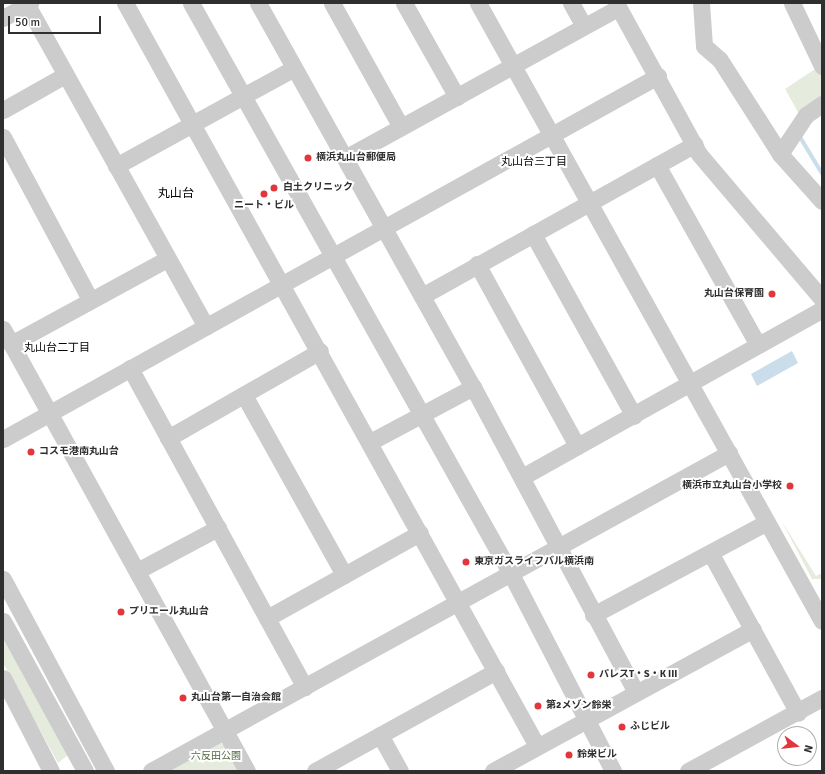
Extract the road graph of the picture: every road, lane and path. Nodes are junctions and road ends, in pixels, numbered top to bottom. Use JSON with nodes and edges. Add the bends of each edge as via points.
{"nodes":[{"id":1,"x":125,"y":3,"type":"edge"},
{"id":2,"x":191,"y":3,"type":"edge"},
{"id":3,"x":258,"y":3,"type":"edge"},
{"id":4,"x":332,"y":3,"type":"edge"},
{"id":5,"x":404,"y":3,"type":"edge"},
{"id":6,"x":478,"y":3,"type":"edge"},
{"id":7,"x":571,"y":3,"type":"edge"},
{"id":8,"x":701,"y":3,"type":"edge"},
{"id":9,"x":792,"y":3,"type":"edge"},
{"id":10,"x":29,"y":4,"type":"edge"},
{"id":11,"x":617,"y":6,"type":"edge"},
{"id":12,"x":3,"y":18,"type":"edge"},
{"id":13,"x":584,"y":26,"type":"junction"},
{"id":14,"x":513,"y":65,"type":"junction"},
{"id":15,"x":822,"y":66,"type":"edge"},
{"id":16,"x":294,"y":68,"type":"junction"},
{"id":17,"x":65,"y":76,"type":"junction"},
{"id":18,"x":658,"y":76,"type":"junction"},
{"id":19,"x":243,"y":96,"type":"junction"},
{"id":20,"x":457,"y":96,"type":"junction"},
{"id":21,"x":822,"y":104,"type":"edge"},
{"id":22,"x":3,"y":110,"type":"edge"},
{"id":23,"x":192,"y":124,"type":"junction"},
{"id":24,"x":401,"y":127,"type":"junction"},
{"id":25,"x":552,"y":134,"type":"junction"},
{"id":26,"x":3,"y":137,"type":"edge"},
{"id":27,"x":695,"y":144,"type":"junction"},
{"id":28,"x":780,"y":154,"type":"junction"},
{"id":29,"x":345,"y":158,"type":"junction"},
{"id":30,"x":657,"y":165,"type":"junction"},
{"id":31,"x":116,"y":166,"type":"junction"},
{"id":32,"x":822,"y":201,"type":"edge"},
{"id":33,"x":589,"y":203,"type":"junction"},
{"id":34,"x":383,"y":228,"type":"junction"},
{"id":35,"x":533,"y":234,"type":"junction"},
{"id":36,"x":334,"y":255,"type":"junction"},
{"id":37,"x":167,"y":258,"type":"junction"},
{"id":38,"x":477,"y":264,"type":"junction"},
{"id":39,"x":282,"y":284,"type":"junction"},
{"id":40,"x":422,"y":296,"type":"junction"},
{"id":41,"x":90,"y":299,"type":"junction"},
{"id":42,"x":822,"y":299,"type":"edge"},
{"id":43,"x":822,"y":309,"type":"edge"},
{"id":44,"x":206,"y":326,"type":"junction"},
{"id":45,"x":7,"y":336,"type":"edge"},
{"id":46,"x":758,"y":345,"type":"junction"},
{"id":47,"x":320,"y":351,"type":"junction"},
{"id":48,"x":130,"y":368,"type":"junction"},
{"id":49,"x":690,"y":385,"type":"junction"},
{"id":50,"x":473,"y":387,"type":"junction"},
{"id":51,"x":244,"y":395,"type":"junction"},
{"id":52,"x":49,"y":413,"type":"junction"},
{"id":53,"x":421,"y":414,"type":"junction"},
{"id":54,"x":634,"y":416,"type":"junction"},
{"id":55,"x":168,"y":438,"type":"junction"},
{"id":56,"x":3,"y":439,"type":"edge"},
{"id":57,"x":370,"y":442,"type":"junction"},
{"id":58,"x":578,"y":446,"type":"junction"},
{"id":59,"x":729,"y":453,"type":"junction"},
{"id":60,"x":522,"y":477,"type":"junction"},
{"id":61,"x":767,"y":522,"type":"junction"},
{"id":62,"x":218,"y":528,"type":"junction"},
{"id":63,"x":420,"y":533,"type":"junction"},
{"id":64,"x":556,"y":545,"type":"junction"},
{"id":65,"x":711,"y":554,"type":"junction"},
{"id":66,"x":137,"y":571,"type":"junction"},
{"id":67,"x":511,"y":574,"type":"junction"},
{"id":68,"x":344,"y":575,"type":"junction"},
{"id":69,"x":3,"y":579,"type":"edge"},
{"id":70,"x":815,"y":594,"type":"edge"},
{"id":71,"x":459,"y":603,"type":"junction"},
{"id":72,"x":594,"y":615,"type":"junction"},
{"id":73,"x":267,"y":618,"type":"junction"},
{"id":74,"x":3,"y":621,"type":"edge"},
{"id":75,"x":822,"y":621,"type":"edge"},
{"id":76,"x":753,"y":629,"type":"junction"},
{"id":77,"x":496,"y":671,"type":"junction"},
{"id":78,"x":3,"y":678,"type":"edge"},
{"id":79,"x":305,"y":687,"type":"junction"},
{"id":80,"x":635,"y":691,"type":"junction"},
{"id":81,"x":822,"y":698,"type":"edge"},
{"id":82,"x":798,"y":712,"type":"junction"},
{"id":83,"x":584,"y":720,"type":"junction"},
{"id":84,"x":225,"y":730,"type":"junction"},
{"id":85,"x":380,"y":735,"type":"junction"},
{"id":86,"x":537,"y":746,"type":"junction"},
{"id":87,"x":51,"y":771,"type":"edge"},
{"id":88,"x":85,"y":771,"type":"edge"},
{"id":89,"x":106,"y":771,"type":"edge"},
{"id":90,"x":151,"y":771,"type":"edge"},
{"id":91,"x":247,"y":771,"type":"edge"},
{"id":92,"x":315,"y":771,"type":"edge"},
{"id":93,"x":400,"y":771,"type":"edge"},
{"id":94,"x":493,"y":771,"type":"edge"},
{"id":95,"x":612,"y":771,"type":"edge"},
{"id":96,"x":688,"y":771,"type":"edge"}],
"edges":[{"from":1,"to":23,"type":"street"},
{"from":2,"to":19,"type":"street"},
{"from":3,"to":16,"type":"street"},
{"from":4,"to":24,"type":"street"},
{"from":5,"to":20,"type":"street"},
{"from":6,"to":14,"type":"street"},
{"from":7,"to":13,"type":"street"},
{"from":8,"to":28,"type":"street","via":[[704,46],[720,60]]},
{"from":9,"to":15,"type":"street"},
{"from":10,"to":12,"type":"street"},
{"from":10,"to":17,"type":"street"},
{"from":11,"to":13,"type":"street"},
{"from":11,"to":18,"type":"street"},
{"from":13,"to":14,"type":"street"},
{"from":14,"to":20,"type":"street"},
{"from":14,"to":25,"type":"street"},
{"from":16,"to":19,"type":"street"},
{"from":16,"to":29,"type":"street"},
{"from":17,"to":22,"type":"street"},
{"from":17,"to":31,"type":"street"},
{"from":18,"to":25,"type":"street"},
{"from":18,"to":27,"type":"street"},
{"from":19,"to":23,"type":"street"},
{"from":19,"to":36,"type":"street"},
{"from":20,"to":24,"type":"street"},
{"from":21,"to":28,"type":"street","via":[[806,115]]},
{"from":23,"to":31,"type":"street"},
{"from":23,"to":39,"type":"street"},
{"from":24,"to":29,"type":"street"},
{"from":25,"to":33,"type":"street"},
{"from":25,"to":34,"type":"street"},
{"from":26,"to":41,"type":"street"},
{"from":27,"to":30,"type":"street"},
{"from":27,"to":42,"type":"street","via":[[699,154]]},
{"from":28,"to":32,"type":"street"},
{"from":29,"to":34,"type":"street"},
{"from":30,"to":33,"type":"street"},
{"from":30,"to":46,"type":"street"},
{"from":31,"to":37,"type":"street"},
{"from":33,"to":35,"type":"street"},
{"from":33,"to":49,"type":"street"},
{"from":34,"to":36,"type":"street"},
{"from":34,"to":40,"type":"street"},
{"from":35,"to":38,"type":"street"},
{"from":35,"to":54,"type":"street"},
{"from":36,"to":39,"type":"street"},
{"from":36,"to":53,"type":"street"},
{"from":37,"to":41,"type":"street"},
{"from":37,"to":44,"type":"street"},
{"from":38,"to":40,"type":"street"},
{"from":38,"to":58,"type":"street"},
{"from":39,"to":44,"type":"street"},
{"from":39,"to":47,"type":"street"},
{"from":40,"to":50,"type":"street"},
{"from":41,"to":45,"type":"street"},
{"from":43,"to":46,"type":"street"},
{"from":44,"to":48,"type":"street"},
{"from":45,"to":52,"type":"street"},
{"from":46,"to":49,"type":"street"},
{"from":47,"to":51,"type":"street"},
{"from":47,"to":57,"type":"street"},
{"from":48,"to":52,"type":"street"},
{"from":48,"to":55,"type":"street"},
{"from":49,"to":54,"type":"street"},
{"from":49,"to":59,"type":"street"},
{"from":50,"to":53,"type":"street"},
{"from":50,"to":60,"type":"street"},
{"from":51,"to":55,"type":"street"},
{"from":51,"to":68,"type":"street"},
{"from":52,"to":56,"type":"street"},
{"from":52,"to":66,"type":"street"},
{"from":53,"to":57,"type":"street"},
{"from":53,"to":67,"type":"street"},
{"from":54,"to":58,"type":"street"},
{"from":55,"to":62,"type":"street"},
{"from":57,"to":63,"type":"street"},
{"from":58,"to":60,"type":"street"},
{"from":59,"to":61,"type":"street"},
{"from":59,"to":64,"type":"street"},
{"from":60,"to":64,"type":"street"},
{"from":61,"to":65,"type":"street"},
{"from":61,"to":70,"type":"street"},
{"from":62,"to":66,"type":"street"},
{"from":62,"to":73,"type":"street"},
{"from":63,"to":68,"type":"street"},
{"from":63,"to":71,"type":"street"},
{"from":64,"to":67,"type":"street"},
{"from":64,"to":72,"type":"street"},
{"from":65,"to":72,"type":"street"},
{"from":65,"to":76,"type":"street"},
{"from":66,"to":84,"type":"street"},
{"from":67,"to":71,"type":"street"},
{"from":67,"to":83,"type":"street"},
{"from":68,"to":73,"type":"street"},
{"from":69,"to":89,"type":"street"},
{"from":70,"to":75,"type":"street"},
{"from":71,"to":77,"type":"street"},
{"from":71,"to":79,"type":"street"},
{"from":72,"to":80,"type":"street"},
{"from":73,"to":79,"type":"street"},
{"from":74,"to":88,"type":"street"},
{"from":76,"to":80,"type":"street"},
{"from":76,"to":82,"type":"street"},
{"from":77,"to":85,"type":"street"},
{"from":77,"to":86,"type":"street"},
{"from":78,"to":87,"type":"street"},
{"from":79,"to":84,"type":"street"},
{"from":80,"to":83,"type":"street"},
{"from":81,"to":82,"type":"street"},
{"from":82,"to":96,"type":"street"},
{"from":83,"to":86,"type":"street"},
{"from":83,"to":95,"type":"street"},
{"from":84,"to":90,"type":"street"},
{"from":84,"to":91,"type":"street"},
{"from":85,"to":92,"type":"street"},
{"from":85,"to":93,"type":"street"},
{"from":86,"to":94,"type":"street"}]}
